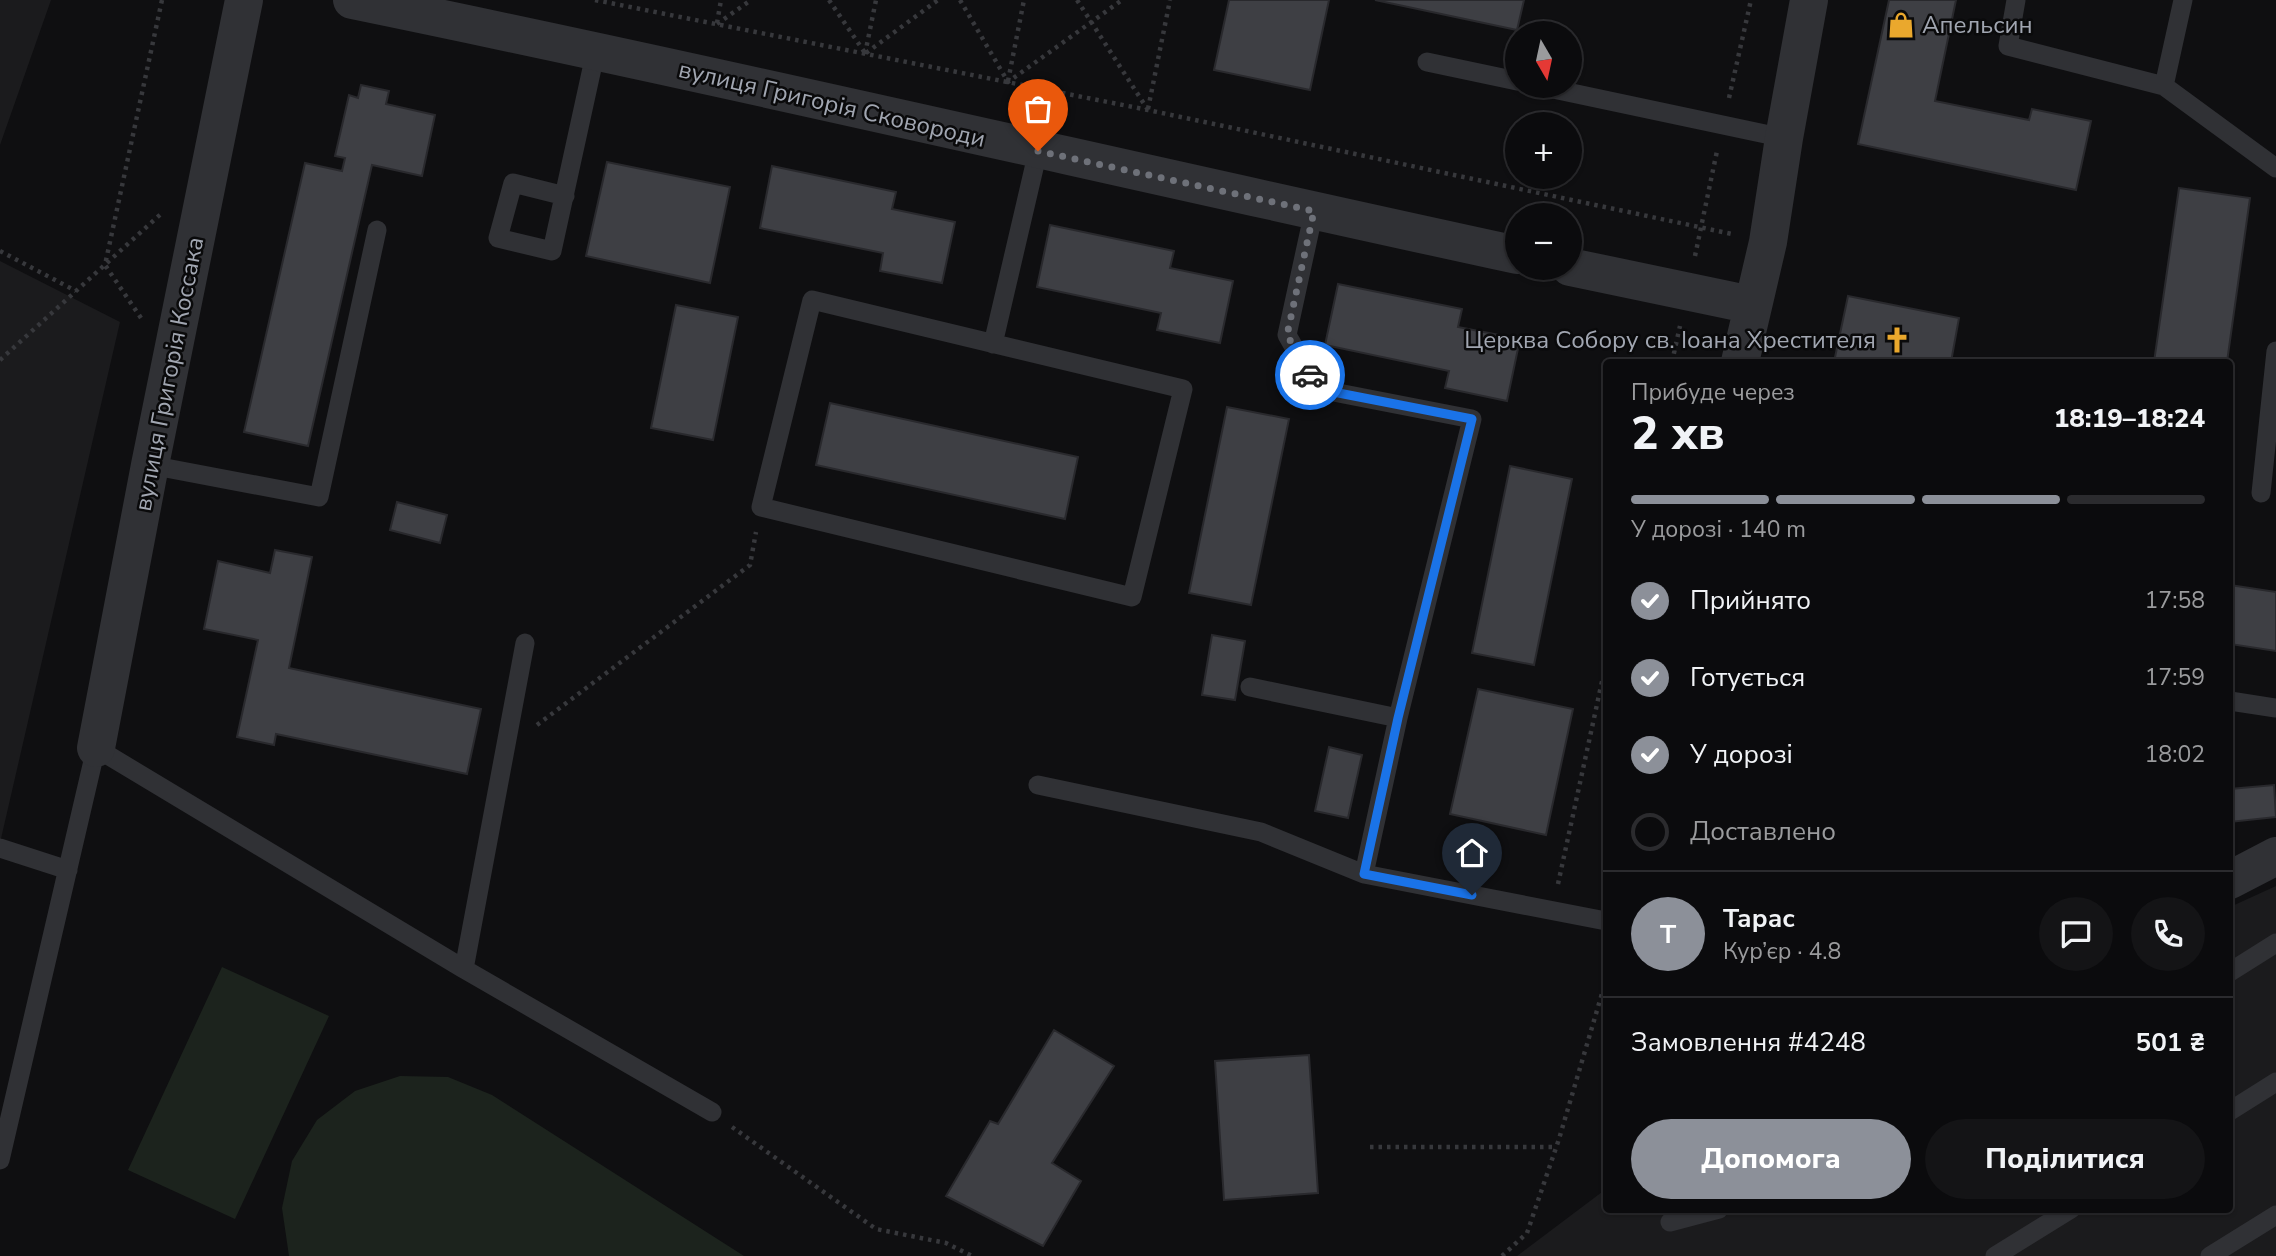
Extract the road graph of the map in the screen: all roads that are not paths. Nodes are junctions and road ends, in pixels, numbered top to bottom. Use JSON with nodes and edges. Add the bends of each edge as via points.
{"nodes":[{"id":1,"x":244,"y":0,"type":"edge"},
{"id":2,"x":352,"y":0,"type":"edge"},
{"id":3,"x":1809,"y":0,"type":"edge"},
{"id":4,"x":2016,"y":0,"type":"edge"},
{"id":5,"x":2183,"y":0,"type":"edge"},
{"id":6,"x":596,"y":50,"type":"junction"},
{"id":7,"x":1427,"y":62,"type":"dead end"},
{"id":8,"x":1505,"y":78,"type":"edge"},
{"id":9,"x":2164,"y":86,"type":"junction"},
{"id":10,"x":1582,"y":95,"type":"edge"},
{"id":11,"x":1784,"y":138,"type":"junction"},
{"id":12,"x":1038,"y":151,"type":"junction"},
{"id":13,"x":2276,"y":168,"type":"edge"},
{"id":14,"x":565,"y":196,"type":"dead end"},
{"id":15,"x":1314,"y":211,"type":"junction"},
{"id":16,"x":377,"y":230,"type":"dead end"},
{"id":17,"x":1505,"y":252,"type":"edge"},
{"id":18,"x":1582,"y":270,"type":"edge"},
{"id":19,"x":1752,"y":305,"type":"junction"},
{"id":20,"x":993,"y":344,"type":"junction"},
{"id":21,"x":2276,"y":351,"type":"edge"},
{"id":22,"x":1741,"y":359,"type":"edge"},
{"id":23,"x":150,"y":465,"type":"junction"},
{"id":24,"x":2261,"y":493,"type":"dead end"},
{"id":25,"x":525,"y":643,"type":"dead end"},
{"id":26,"x":1250,"y":687,"type":"dead end"},
{"id":27,"x":2233,"y":701,"type":"edge"},
{"id":28,"x":2276,"y":708,"type":"edge"},
{"id":29,"x":1398,"y":718,"type":"junction"},
{"id":30,"x":96,"y":748,"type":"junction"},
{"id":31,"x":1038,"y":785,"type":"dead end"},
{"id":32,"x":0,"y":848,"type":"edge"},
{"id":33,"x":2276,"y":856,"type":"edge"},
{"id":34,"x":68,"y":870,"type":"junction"},
{"id":35,"x":1364,"y":874,"type":"junction"},
{"id":36,"x":2233,"y":878,"type":"edge"},
{"id":37,"x":1603,"y":920,"type":"edge"},
{"id":38,"x":2276,"y":943,"type":"edge"},
{"id":39,"x":464,"y":969,"type":"junction"},
{"id":40,"x":2233,"y":970,"type":"edge"},
{"id":41,"x":2276,"y":1082,"type":"edge"},
{"id":42,"x":707,"y":1109,"type":"road end"},
{"id":43,"x":2233,"y":1109,"type":"edge"},
{"id":44,"x":0,"y":1160,"type":"edge"},
{"id":45,"x":1704,"y":1213,"type":"edge"},
{"id":46,"x":2064,"y":1213,"type":"edge"},
{"id":47,"x":2276,"y":1215,"type":"edge"},
{"id":48,"x":1670,"y":1222,"type":"dead end"},
{"id":49,"x":1995,"y":1256,"type":"edge"},
{"id":50,"x":2210,"y":1256,"type":"edge"}],
"edges":[{"from":1,"to":23,"type":"street","name":"вулиця Григорія Коссака"},
{"from":2,"to":6,"type":"street","name":"вулиця Григорія Сковороди"},
{"from":3,"to":11,"type":"street"},
{"from":4,"to":9,"type":"lane","via":[[2008,46]]},
{"from":5,"to":9,"type":"lane"},
{"from":6,"to":12,"type":"street","name":"вулиця Григорія Сковороди"},
{"from":6,"to":14,"type":"lane"},
{"from":7,"to":8,"type":"lane"},
{"from":9,"to":13,"type":"lane"},
{"from":10,"to":11,"type":"lane"},
{"from":11,"to":19,"type":"street","via":[[1768,242]]},
{"from":12,"to":15,"type":"street","name":"вулиця Григорія Сковороди"},
{"from":12,"to":20,"type":"lane"},
{"from":15,"to":17,"type":"street","name":"вулиця Григорія Сковороди"},
{"from":15,"to":29,"type":"lane","via":[[1287,335],[1318,389],[1472,419]]},
{"from":16,"to":23,"type":"lane","via":[[319,498]]},
{"from":18,"to":19,"type":"street"},
{"from":19,"to":22,"type":"street"},
{"from":20,"to":20,"type":"lane","via":[[812,300],[761,507],[1132,597],[1183,389]]},
{"from":21,"to":24,"type":"lane"},
{"from":23,"to":30,"type":"street","name":"вулиця Григорія Коссака"},
{"from":25,"to":39,"type":"lane"},
{"from":26,"to":29,"type":"lane"},
{"from":27,"to":28,"type":"lane"},
{"from":29,"to":35,"type":"lane"},
{"from":30,"to":34,"type":"lane"},
{"from":30,"to":39,"type":"lane"},
{"from":31,"to":35,"type":"lane","via":[[1261,832]]},
{"from":32,"to":34,"type":"lane"},
{"from":33,"to":36,"type":"street"},
{"from":34,"to":44,"type":"lane"},
{"from":35,"to":37,"type":"lane"},
{"from":38,"to":40,"type":"lane"},
{"from":39,"to":42,"type":"lane"},
{"from":41,"to":43,"type":"lane"},
{"from":45,"to":48,"type":"lane"},
{"from":46,"to":49,"type":"lane"},
{"from":47,"to":50,"type":"lane"}]}
